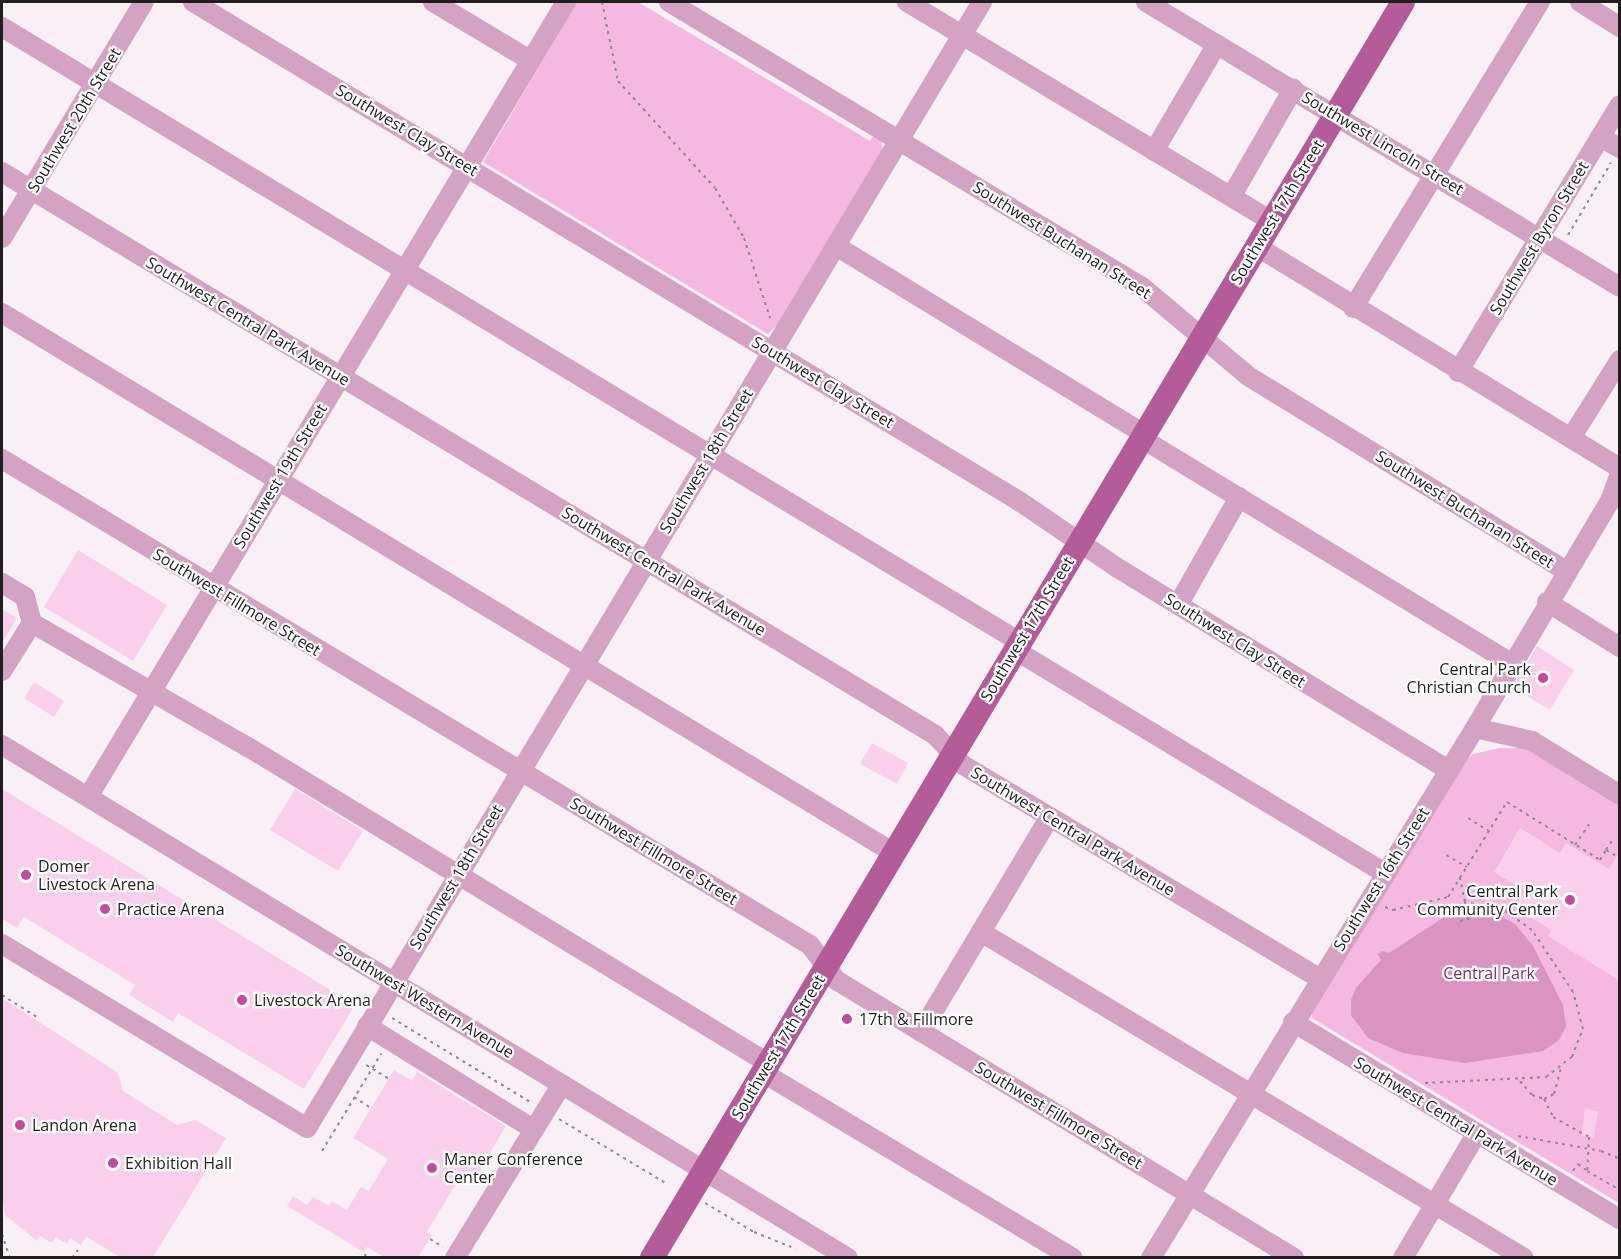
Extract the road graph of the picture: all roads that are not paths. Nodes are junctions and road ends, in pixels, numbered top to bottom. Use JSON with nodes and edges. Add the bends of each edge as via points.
{"nodes":[{"id":1,"x":144,"y":2,"type":"edge"},
{"id":2,"x":193,"y":2,"type":"edge"},
{"id":3,"x":433,"y":2,"type":"edge"},
{"id":4,"x":566,"y":2,"type":"edge"},
{"id":5,"x":669,"y":2,"type":"edge"},
{"id":6,"x":907,"y":2,"type":"edge"},
{"id":7,"x":982,"y":2,"type":"edge"},
{"id":8,"x":1146,"y":2,"type":"edge"},
{"id":9,"x":1540,"y":2,"type":"edge"},
{"id":10,"x":1580,"y":2,"type":"edge"},
{"id":11,"x":1396,"y":4,"type":"edge"},
{"id":12,"x":2,"y":27,"type":"edge"},
{"id":13,"x":1620,"y":27,"type":"edge"},
{"id":14,"x":962,"y":35,"type":"junction"},
{"id":15,"x":1217,"y":44,"type":"junction"},
{"id":16,"x":530,"y":60,"type":"junction"},
{"id":17,"x":96,"y":84,"type":"junction"},
{"id":18,"x":1293,"y":89,"type":"junction"},
{"id":19,"x":1620,"y":105,"type":"edge"},
{"id":20,"x":1335,"y":114,"type":"junction"},
{"id":21,"x":1600,"y":137,"type":"junction"},
{"id":22,"x":899,"y":141,"type":"junction"},
{"id":23,"x":1154,"y":151,"type":"junction"},
{"id":24,"x":1617,"y":153,"type":"edge"},
{"id":25,"x":467,"y":166,"type":"junction"},
{"id":26,"x":2,"y":172,"type":"edge"},
{"id":27,"x":1436,"y":175,"type":"junction"},
{"id":28,"x":32,"y":190,"type":"junction"},
{"id":29,"x":1232,"y":197,"type":"junction"},
{"id":30,"x":1271,"y":221,"type":"junction"},
{"id":31,"x":1540,"y":237,"type":"junction"},
{"id":32,"x":2,"y":238,"type":"edge"},
{"id":33,"x":836,"y":246,"type":"junction"},
{"id":34,"x":1256,"y":246,"type":"junction"},
{"id":35,"x":404,"y":272,"type":"junction"},
{"id":36,"x":1620,"y":287,"type":"edge"},
{"id":37,"x":1353,"y":308,"type":"junction"},
{"id":38,"x":2,"y":313,"type":"edge"},
{"id":39,"x":1202,"y":337,"type":"junction"},
{"id":40,"x":772,"y":351,"type":"junction"},
{"id":41,"x":1620,"y":360,"type":"edge"},
{"id":42,"x":1458,"y":372,"type":"junction"},
{"id":43,"x":340,"y":377,"type":"junction"},
{"id":44,"x":1143,"y":436,"type":"junction"},
{"id":45,"x":1571,"y":438,"type":"junction"},
{"id":46,"x":709,"y":455,"type":"junction"},
{"id":47,"x":2,"y":459,"type":"edge"},
{"id":48,"x":1620,"y":468,"type":"edge"},
{"id":49,"x":1620,"y":474,"type":"edge"},
{"id":50,"x":278,"y":481,"type":"junction"},
{"id":51,"x":1239,"y":497,"type":"junction"},
{"id":52,"x":1615,"y":502,"type":"edge"},
{"id":53,"x":1080,"y":541,"type":"junction"},
{"id":54,"x":646,"y":560,"type":"junction"},
{"id":55,"x":1566,"y":571,"type":"junction"},
{"id":56,"x":2,"y":583,"type":"edge"},
{"id":57,"x":213,"y":588,"type":"junction"},
{"id":58,"x":1547,"y":602,"type":"junction"},
{"id":59,"x":1178,"y":605,"type":"junction"},
{"id":60,"x":32,"y":623,"type":"junction"},
{"id":61,"x":1017,"y":646,"type":"junction"},
{"id":62,"x":1620,"y":647,"type":"edge"},
{"id":63,"x":1511,"y":663,"type":"junction"},
{"id":64,"x":583,"y":667,"type":"junction"},
{"id":65,"x":2,"y":671,"type":"edge"},
{"id":66,"x":151,"y":692,"type":"junction"},
{"id":67,"x":1475,"y":728,"type":"junction"},
{"id":68,"x":2,"y":745,"type":"edge"},
{"id":69,"x":953,"y":753,"type":"junction"},
{"id":70,"x":1448,"y":770,"type":"junction"},
{"id":71,"x":520,"y":771,"type":"junction"},
{"id":72,"x":1620,"y":795,"type":"edge"},
{"id":73,"x":88,"y":797,"type":"junction"},
{"id":74,"x":1049,"y":818,"type":"junction"},
{"id":75,"x":894,"y":853,"type":"junction"},
{"id":76,"x":1385,"y":873,"type":"junction"},
{"id":77,"x":456,"y":877,"type":"junction"},
{"id":78,"x":981,"y":932,"type":"junction"},
{"id":79,"x":2,"y":944,"type":"edge"},
{"id":80,"x":827,"y":965,"type":"junction"},
{"id":81,"x":1320,"y":979,"type":"junction"},
{"id":82,"x":392,"y":981,"type":"junction"},
{"id":83,"x":1293,"y":1022,"type":"junction"},
{"id":84,"x":367,"y":1026,"type":"junction"},
{"id":85,"x":921,"y":1032,"type":"junction"},
{"id":86,"x":765,"y":1068,"type":"junction"},
{"id":87,"x":562,"y":1084,"type":"junction"},
{"id":88,"x":1250,"y":1093,"type":"junction"},
{"id":89,"x":533,"y":1129,"type":"junction"},
{"id":90,"x":1477,"y":1133,"type":"junction"},
{"id":91,"x":704,"y":1170,"type":"junction"},
{"id":92,"x":1190,"y":1194,"type":"junction"},
{"id":93,"x":1435,"y":1206,"type":"junction"},
{"id":94,"x":1620,"y":1219,"type":"edge"},
{"id":95,"x":450,"y":1253,"type":"edge"},
{"id":96,"x":652,"y":1257,"type":"edge"},
{"id":97,"x":848,"y":1257,"type":"edge"},
{"id":98,"x":1072,"y":1257,"type":"edge"},
{"id":99,"x":1151,"y":1257,"type":"edge"},
{"id":100,"x":1294,"y":1257,"type":"edge"},
{"id":101,"x":1403,"y":1257,"type":"edge"},
{"id":102,"x":1524,"y":1257,"type":"edge"}],
"edges":[{"from":1,"to":17,"type":"street","name":"Southwest 20th Street"},
{"from":2,"to":25,"type":"street","name":"Southwest Clay Street"},
{"from":3,"to":16,"type":"street"},
{"from":4,"to":16,"type":"street","name":"Southwest 19th Street"},
{"from":5,"to":22,"type":"street","name":"Southwest Buchanan Street"},
{"from":6,"to":14,"type":"street"},
{"from":7,"to":14,"type":"street","name":"Southwest 18th Street"},
{"from":8,"to":15,"type":"street","name":"Southwest Lincoln Street"},
{"from":9,"to":27,"type":"street"},
{"from":10,"to":13,"type":"street"},
{"from":11,"to":20,"type":"main road","name":"Southwest 17th Street"},
{"from":12,"to":17,"type":"street"},
{"from":14,"to":22,"type":"street","name":"Southwest 18th Street"},
{"from":14,"to":23,"type":"street"},
{"from":15,"to":18,"type":"street","name":"Southwest Lincoln Street"},
{"from":15,"to":23,"type":"street"},
{"from":16,"to":25,"type":"street","name":"Southwest 19th Street"},
{"from":17,"to":28,"type":"street","name":"Southwest 20th Street"},
{"from":17,"to":35,"type":"street"},
{"from":18,"to":20,"type":"street","name":"Southwest Lincoln Street"},
{"from":18,"to":29,"type":"street"},
{"from":19,"to":21,"type":"street","name":"Southwest Byron Street"},
{"from":20,"to":27,"type":"street","name":"Southwest Lincoln Street"},
{"from":20,"to":30,"type":"main road","name":"Southwest 17th Street"},
{"from":21,"to":24,"type":"street"},
{"from":21,"to":31,"type":"street","name":"Southwest Byron Street"},
{"from":22,"to":33,"type":"street","name":"Southwest 18th Street"},
{"from":22,"to":39,"type":"street","name":"Southwest Buchanan Street","via":[[1142,287]]},
{"from":23,"to":29,"type":"street"},
{"from":25,"to":35,"type":"street","name":"Southwest 19th Street"},
{"from":25,"to":40,"type":"street","name":"Southwest Clay Street"},
{"from":26,"to":28,"type":"street","name":"Southwest Central Park Avenue"},
{"from":27,"to":31,"type":"street","name":"Southwest Lincoln Street"},
{"from":27,"to":37,"type":"street"},
{"from":28,"to":32,"type":"street","name":"Southwest 20th Street"},
{"from":28,"to":43,"type":"street","name":"Southwest Central Park Avenue"},
{"from":29,"to":30,"type":"street"},
{"from":30,"to":34,"type":"main road","name":"Southwest 17th Street"},
{"from":31,"to":36,"type":"street","name":"Southwest Lincoln Street"},
{"from":31,"to":42,"type":"street","name":"Southwest Byron Street"},
{"from":33,"to":40,"type":"street","name":"Southwest 18th Street"},
{"from":33,"to":44,"type":"street"},
{"from":34,"to":37,"type":"street"},
{"from":34,"to":39,"type":"main road","name":"Southwest 17th Street"},
{"from":35,"to":43,"type":"street","name":"Southwest 19th Street"},
{"from":35,"to":46,"type":"street"},
{"from":37,"to":42,"type":"street"},
{"from":38,"to":50,"type":"street"},
{"from":39,"to":44,"type":"main road","name":"Southwest 17th Street"},
{"from":39,"to":55,"type":"street","name":"Southwest Buchanan Street","via":[[1248,376]]},
{"from":40,"to":46,"type":"street","name":"Southwest 18th Street"},
{"from":40,"to":53,"type":"street","name":"Southwest Clay Street"},
{"from":41,"to":45,"type":"street"},
{"from":42,"to":45,"type":"street"},
{"from":43,"to":50,"type":"street","name":"Southwest 19th Street"},
{"from":43,"to":54,"type":"street","name":"Southwest Central Park Avenue"},
{"from":44,"to":51,"type":"street"},
{"from":44,"to":53,"type":"main road","name":"Southwest 17th Street"},
{"from":45,"to":48,"type":"street"},
{"from":46,"to":54,"type":"street","name":"Southwest 18th Street"},
{"from":46,"to":61,"type":"street"},
{"from":47,"to":57,"type":"street","name":"Southwest Fillmore Street"},
{"from":49,"to":52,"type":"street","name":"Southwest 16th Street"},
{"from":50,"to":57,"type":"street","name":"Southwest 19th Street"},
{"from":50,"to":64,"type":"street"},
{"from":51,"to":59,"type":"street"},
{"from":51,"to":63,"type":"street"},
{"from":52,"to":55,"type":"street","name":"Southwest 16th Street"},
{"from":53,"to":59,"type":"street","name":"Southwest Clay Street"},
{"from":53,"to":61,"type":"main road","name":"Southwest 17th Street"},
{"from":54,"to":64,"type":"street","name":"Southwest 18th Street"},
{"from":54,"to":69,"type":"street","name":"Southwest Central Park Avenue","via":[[935,735]]},
{"from":55,"to":58,"type":"street","name":"Southwest 16th Street"},
{"from":56,"to":60,"type":"street","via":[[25,597]]},
{"from":57,"to":66,"type":"street","name":"Southwest 19th Street"},
{"from":57,"to":71,"type":"street","name":"Southwest Fillmore Street"},
{"from":58,"to":62,"type":"street"},
{"from":58,"to":63,"type":"street","name":"Southwest 16th Street"},
{"from":59,"to":70,"type":"street","name":"Southwest Clay Street"},
{"from":60,"to":65,"type":"street"},
{"from":60,"to":66,"type":"street"},
{"from":61,"to":69,"type":"main road","name":"Southwest 17th Street"},
{"from":61,"to":76,"type":"street"},
{"from":63,"to":67,"type":"street","name":"Southwest 16th Street"},
{"from":64,"to":71,"type":"street","name":"Southwest 18th Street"},
{"from":64,"to":75,"type":"street"},
{"from":66,"to":73,"type":"street","name":"Southwest 19th Street"},
{"from":66,"to":77,"type":"street","via":[[248,747]]},
{"from":67,"to":70,"type":"street","name":"Southwest 16th Street"},
{"from":67,"to":72,"type":"street","via":[[1532,741]]},
{"from":68,"to":73,"type":"street","name":"Southwest Western Avenue"},
{"from":69,"to":74,"type":"street","name":"Southwest Central Park Avenue","via":[[963,765]]},
{"from":69,"to":75,"type":"main road","name":"Southwest 17th Street"},
{"from":70,"to":76,"type":"street","name":"Southwest 16th Street"},
{"from":71,"to":77,"type":"street","name":"Southwest 18th Street"},
{"from":71,"to":80,"type":"street","name":"Southwest Fillmore Street","via":[[810,945]]},
{"from":73,"to":82,"type":"street","name":"Southwest Western Avenue"},
{"from":74,"to":78,"type":"street"},
{"from":74,"to":81,"type":"street","name":"Southwest Central Park Avenue"},
{"from":75,"to":80,"type":"main road","name":"Southwest 17th Street"},
{"from":76,"to":81,"type":"street","name":"Southwest 16th Street"},
{"from":77,"to":82,"type":"street","name":"Southwest 18th Street"},
{"from":77,"to":86,"type":"street"},
{"from":78,"to":85,"type":"street"},
{"from":78,"to":88,"type":"street"},
{"from":79,"to":84,"type":"street","name":"Southwest 18th Street","via":[[307,1128]]},
{"from":80,"to":85,"type":"street","name":"Southwest Fillmore Street","via":[[837,980]]},
{"from":80,"to":86,"type":"main road","name":"Southwest 17th Street"},
{"from":81,"to":83,"type":"street","name":"Southwest 16th Street"},
{"from":82,"to":84,"type":"street","name":"Southwest 18th Street"},
{"from":82,"to":87,"type":"street","name":"Southwest Western Avenue"},
{"from":83,"to":88,"type":"street","name":"Southwest 16th Street"},
{"from":83,"to":90,"type":"street","name":"Southwest Central Park Avenue"},
{"from":84,"to":89,"type":"street"},
{"from":85,"to":92,"type":"street","name":"Southwest Fillmore Street"},
{"from":86,"to":91,"type":"main road","name":"Southwest 17th Street"},
{"from":86,"to":98,"type":"street"},
{"from":87,"to":89,"type":"street"},
{"from":87,"to":91,"type":"street","name":"Southwest Western Avenue"},
{"from":88,"to":92,"type":"street","name":"Southwest 16th Street"},
{"from":88,"to":93,"type":"street"},
{"from":89,"to":95,"type":"street"},
{"from":90,"to":93,"type":"street"},
{"from":90,"to":94,"type":"street","name":"Southwest Central Park Avenue"},
{"from":91,"to":96,"type":"main road","name":"Southwest 17th Street"},
{"from":91,"to":97,"type":"street","name":"Southwest Western Avenue"},
{"from":92,"to":99,"type":"street","name":"Southwest 16th Street"},
{"from":92,"to":100,"type":"street","name":"Southwest Fillmore Street"},
{"from":93,"to":101,"type":"street"},
{"from":93,"to":102,"type":"street"}]}
